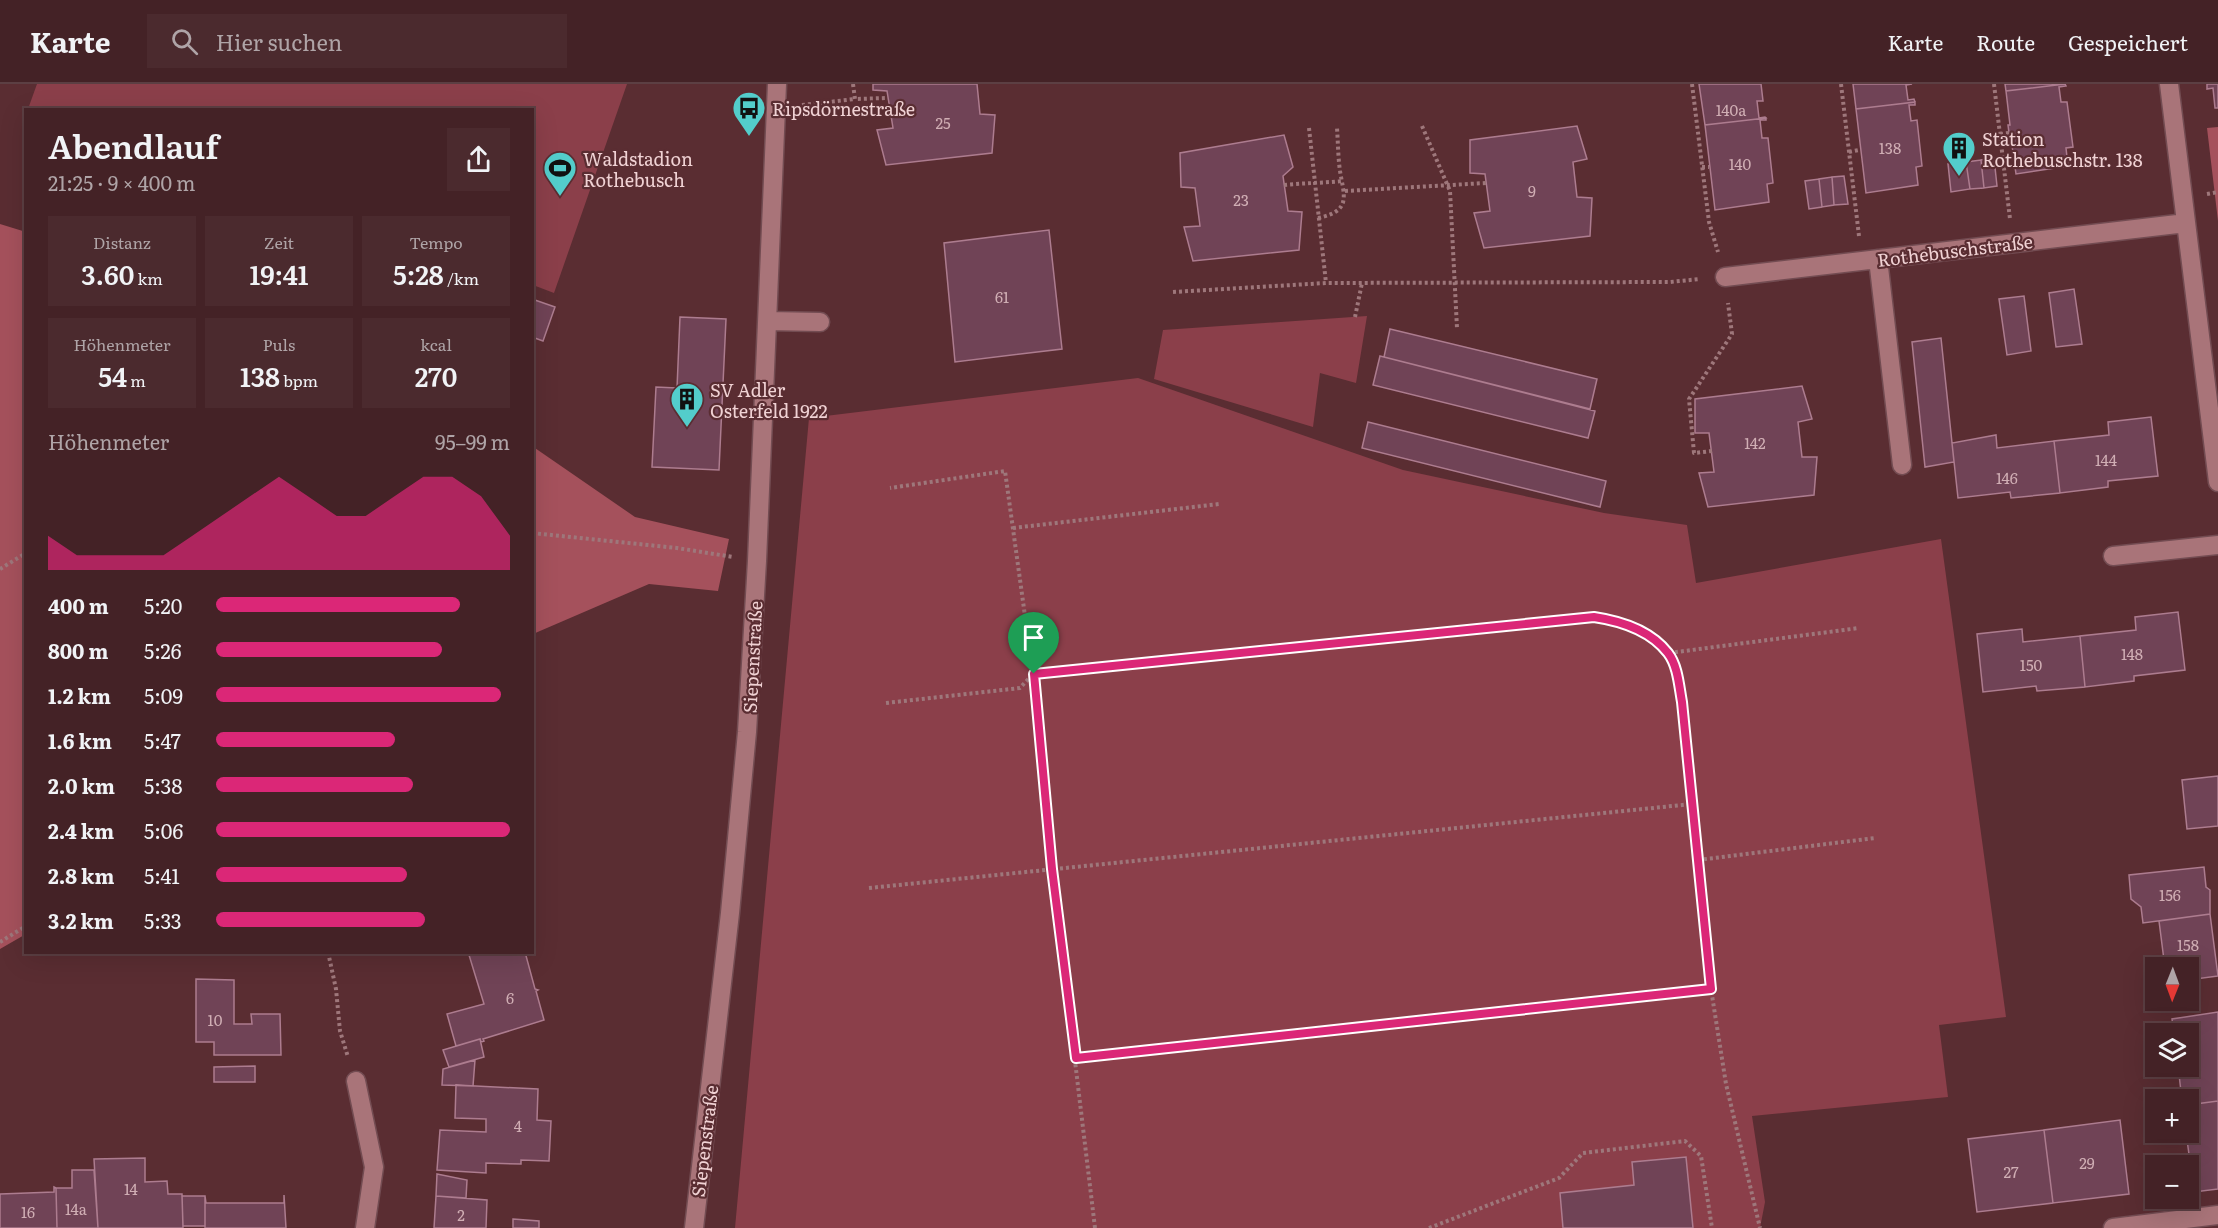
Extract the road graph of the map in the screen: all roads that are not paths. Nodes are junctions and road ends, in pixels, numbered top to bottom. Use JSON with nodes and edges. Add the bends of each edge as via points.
{"nodes":[{"id":1,"x":777,"y":84,"type":"edge"},
{"id":2,"x":2169,"y":84,"type":"edge"},
{"id":3,"x":2186,"y":223,"type":"junction"},
{"id":4,"x":1870,"y":260,"type":"junction"},
{"id":5,"x":1725,"y":277,"type":"road end"},
{"id":6,"x":768,"y":321,"type":"junction"},
{"id":7,"x":820,"y":322,"type":"dead end"},
{"id":8,"x":1902,"y":465,"type":"dead end"},
{"id":9,"x":2218,"y":482,"type":"edge"},
{"id":10,"x":2218,"y":545,"type":"edge"},
{"id":11,"x":2113,"y":556,"type":"dead end"},
{"id":12,"x":356,"y":1081,"type":"road end"},
{"id":13,"x":2218,"y":1215,"type":"edge"},
{"id":14,"x":365,"y":1228,"type":"edge"},
{"id":15,"x":694,"y":1228,"type":"edge"},
{"id":16,"x":2113,"y":1228,"type":"edge"}],
"edges":[{"from":1,"to":6,"type":"street","name":"Siepenstraße"},
{"from":2,"to":3,"type":"street"},
{"from":3,"to":4,"type":"street","name":"Rothebuschstraße"},
{"from":3,"to":9,"type":"street"},
{"from":4,"to":5,"type":"street","name":"Rothebuschstraße"},
{"from":4,"to":8,"type":"street"},
{"from":6,"to":7,"type":"street"},
{"from":6,"to":15,"type":"street","name":"Siepenstraße","via":[[747,732]]},
{"from":10,"to":11,"type":"street"},
{"from":12,"to":14,"type":"street","via":[[374,1167]]},
{"from":13,"to":16,"type":"street"}]}
